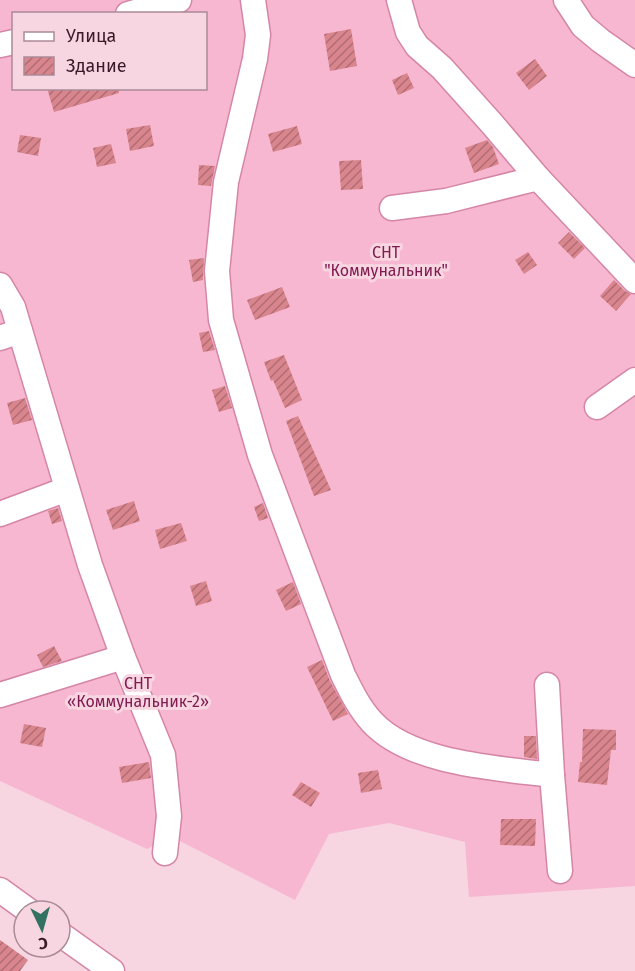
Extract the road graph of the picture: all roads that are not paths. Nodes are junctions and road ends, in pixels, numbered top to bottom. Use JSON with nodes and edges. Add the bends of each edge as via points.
{"nodes":[{"id":1,"x":179,"y":0,"type":"edge"},
{"id":2,"x":253,"y":0,"type":"edge"},
{"id":3,"x":399,"y":0,"type":"edge"},
{"id":4,"x":566,"y":0,"type":"edge"},
{"id":5,"x":135,"y":12,"type":"edge"},
{"id":6,"x":635,"y":65,"type":"edge"},
{"id":7,"x":538,"y":178,"type":"junction"},
{"id":8,"x":392,"y":208,"type":"dead end"},
{"id":9,"x":635,"y":281,"type":"edge"},
{"id":10,"x":0,"y":285,"type":"edge"},
{"id":11,"x":10,"y":335,"type":"edge"},
{"id":12,"x":635,"y":380,"type":"edge"},
{"id":13,"x":597,"y":407,"type":"dead end"},
{"id":14,"x":67,"y":489,"type":"junction"},
{"id":15,"x":0,"y":514,"type":"edge"},
{"id":16,"x":123,"y":657,"type":"junction"},
{"id":17,"x":547,"y":685,"type":"dead end"},
{"id":18,"x":0,"y":695,"type":"edge"},
{"id":19,"x":552,"y":775,"type":"junction"},
{"id":20,"x":165,"y":853,"type":"dead end"},
{"id":21,"x":560,"y":871,"type":"dead end"},
{"id":22,"x":72,"y":943,"type":"edge"},
{"id":23,"x":112,"y":971,"type":"edge"}],
"edges":[{"from":1,"to":5,"type":"street"},
{"from":2,"to":19,"type":"street","via":[[258,35],[255,59],[226,182],[218,271],[221,320],[260,454],[343,675],[358,704],[392,738],[430,756]]},
{"from":3,"to":7,"type":"street","via":[[408,32],[417,45],[442,68]]},
{"from":4,"to":6,"type":"street","via":[[583,26]]},
{"from":7,"to":8,"type":"street","via":[[446,201]]},
{"from":7,"to":9,"type":"street"},
{"from":10,"to":11,"type":"street","via":[[13,307]]},
{"from":11,"to":14,"type":"street"},
{"from":12,"to":13,"type":"street"},
{"from":14,"to":15,"type":"street"},
{"from":14,"to":16,"type":"street"},
{"from":16,"to":18,"type":"street"},
{"from":16,"to":20,"type":"street","via":[[163,755],[169,816]]},
{"from":17,"to":19,"type":"street"},
{"from":19,"to":21,"type":"street"},
{"from":22,"to":23,"type":"street"}]}
